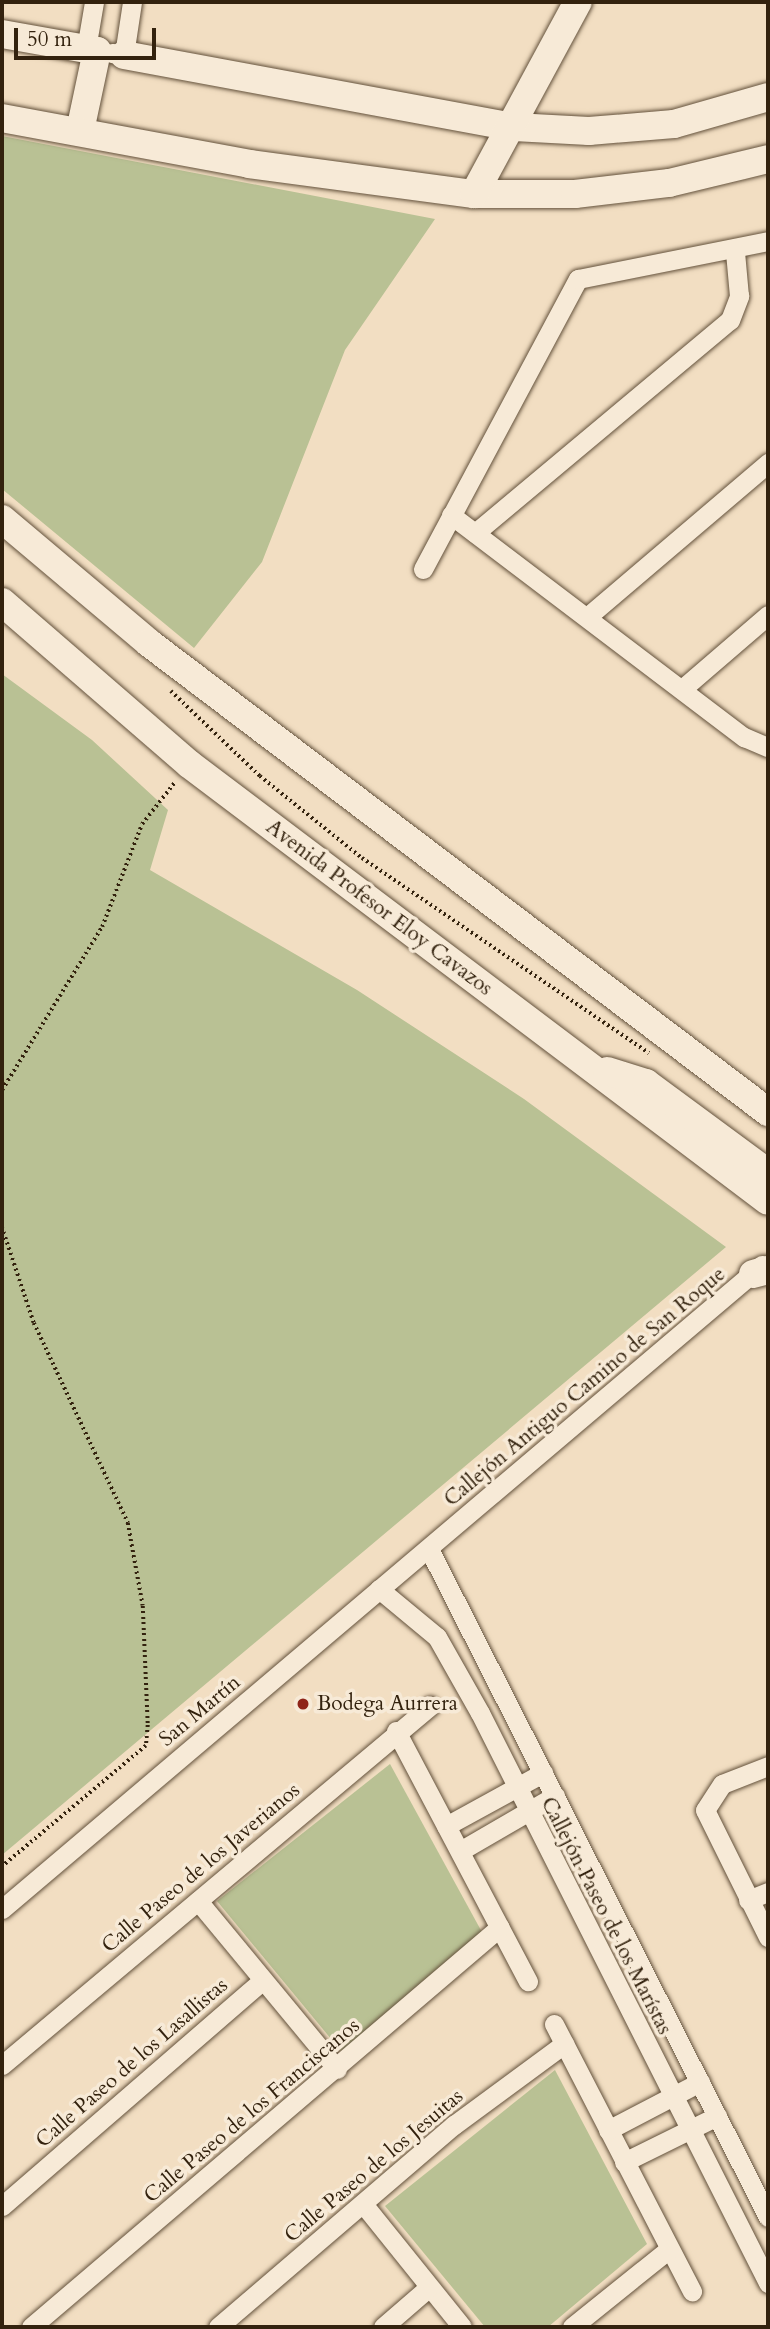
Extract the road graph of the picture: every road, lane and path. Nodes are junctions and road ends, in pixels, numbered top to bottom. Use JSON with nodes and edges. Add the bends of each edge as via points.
{"nodes":[{"id":1,"x":94,"y":2,"type":"edge"},
{"id":2,"x":132,"y":2,"type":"edge"},
{"id":3,"x":578,"y":2,"type":"edge"},
{"id":4,"x":2,"y":34,"type":"edge"},
{"id":5,"x":102,"y":52,"type":"junction"},
{"id":6,"x":768,"y":97,"type":"edge"},
{"id":7,"x":2,"y":118,"type":"edge"},
{"id":8,"x":514,"y":127,"type":"junction"},
{"id":9,"x":80,"y":131,"type":"junction"},
{"id":10,"x":768,"y":159,"type":"edge"},
{"id":11,"x":474,"y":194,"type":"junction"},
{"id":12,"x":768,"y":241,"type":"edge"},
{"id":13,"x":735,"y":252,"type":"junction"},
{"id":14,"x":768,"y":463,"type":"edge"},
{"id":15,"x":451,"y":515,"type":"junction"},
{"id":16,"x":2,"y":519,"type":"edge"},
{"id":17,"x":475,"y":533,"type":"junction"},
{"id":18,"x":423,"y":569,"type":"dead end"},
{"id":19,"x":2,"y":602,"type":"edge"},
{"id":20,"x":768,"y":615,"type":"edge"},
{"id":21,"x":587,"y":617,"type":"junction"},
{"id":22,"x":681,"y":689,"type":"junction"},
{"id":23,"x":768,"y":747,"type":"edge"},
{"id":24,"x":189,"y":764,"type":"junction"},
{"id":25,"x":260,"y":776,"type":"dead end"},
{"id":26,"x":656,"y":1058,"type":"dead end"},
{"id":27,"x":587,"y":1065,"type":"junction"},
{"id":28,"x":2,"y":1090,"type":"edge"},
{"id":29,"x":768,"y":1112,"type":"edge"},
{"id":30,"x":764,"y":1167,"type":"edge"},
{"id":31,"x":768,"y":1201,"type":"edge"},
{"id":32,"x":2,"y":1227,"type":"edge"},
{"id":33,"x":763,"y":1267,"type":"edge"},
{"id":34,"x":429,"y":1549,"type":"junction"},
{"id":35,"x":379,"y":1589,"type":"junction"},
{"id":36,"x":430,"y":1706,"type":"dead end"},
{"id":37,"x":396,"y":1731,"type":"junction"},
{"id":38,"x":768,"y":1766,"type":"edge"},
{"id":39,"x":543,"y":1773,"type":"junction"},
{"id":40,"x":515,"y":1787,"type":"junction"},
{"id":41,"x":555,"y":1796,"type":"junction"},
{"id":42,"x":527,"y":1811,"type":"junction"},
{"id":43,"x":446,"y":1826,"type":"junction"},
{"id":44,"x":460,"y":1851,"type":"junction"},
{"id":45,"x":2,"y":1867,"type":"edge"},
{"id":46,"x":768,"y":1892,"type":"edge"},
{"id":47,"x":748,"y":1900,"type":"junction"},
{"id":48,"x":198,"y":1901,"type":"junction"},
{"id":49,"x":2,"y":1909,"type":"edge"},
{"id":50,"x":500,"y":1927,"type":"junction"},
{"id":51,"x":768,"y":1937,"type":"edge"},
{"id":52,"x":528,"y":1981,"type":"dead end"},
{"id":53,"x":261,"y":1982,"type":"junction"},
{"id":54,"x":554,"y":2024,"type":"dead end"},
{"id":55,"x":564,"y":2044,"type":"junction"},
{"id":56,"x":2,"y":2065,"type":"edge"},
{"id":57,"x":337,"y":2070,"type":"junction"},
{"id":58,"x":700,"y":2082,"type":"junction"},
{"id":59,"x":673,"y":2097,"type":"junction"},
{"id":60,"x":717,"y":2116,"type":"junction"},
{"id":61,"x":689,"y":2128,"type":"junction"},
{"id":62,"x":608,"y":2130,"type":"junction"},
{"id":63,"x":624,"y":2162,"type":"junction"},
{"id":64,"x":364,"y":2205,"type":"junction"},
{"id":65,"x":2,"y":2206,"type":"edge"},
{"id":66,"x":768,"y":2217,"type":"edge"},
{"id":67,"x":669,"y":2249,"type":"junction"},
{"id":68,"x":768,"y":2283,"type":"edge"},
{"id":69,"x":428,"y":2288,"type":"junction"},
{"id":70,"x":692,"y":2291,"type":"dead end"},
{"id":71,"x":31,"y":2327,"type":"edge"},
{"id":72,"x":218,"y":2327,"type":"edge"},
{"id":73,"x":383,"y":2327,"type":"edge"},
{"id":74,"x":462,"y":2327,"type":"edge"},
{"id":75,"x":572,"y":2327,"type":"edge"}],
"edges":[{"from":1,"to":5,"type":"street"},
{"from":2,"to":5,"type":"street"},
{"from":3,"to":8,"type":"main road"},
{"from":4,"to":5,"type":"main road"},
{"from":5,"to":8,"type":"main road"},
{"from":5,"to":9,"type":"main road"},
{"from":6,"to":8,"type":"main road","via":[[674,124],[589,131]]},
{"from":7,"to":9,"type":"main road"},
{"from":8,"to":11,"type":"main road"},
{"from":9,"to":11,"type":"main road","via":[[249,164]]},
{"from":10,"to":11,"type":"main road","via":[[669,183],[575,194]]},
{"from":12,"to":13,"type":"street"},
{"from":13,"to":15,"type":"street","via":[[578,278]]},
{"from":13,"to":17,"type":"street","via":[[739,296],[730,320]]},
{"from":14,"to":21,"type":"street"},
{"from":15,"to":17,"type":"street"},
{"from":15,"to":18,"type":"street"},
{"from":16,"to":29,"type":"main road","via":[[149,643]]},
{"from":17,"to":21,"type":"street"},
{"from":19,"to":24,"type":"main road","name":"Avenida Profesor Eloy Cavazos"},
{"from":20,"to":22,"type":"street"},
{"from":21,"to":22,"type":"street"},
{"from":22,"to":23,"type":"street"},
{"from":24,"to":27,"type":"main road","name":"Avenida Profesor Eloy Cavazos"},
{"from":24,"to":28,"type":"path","via":[[142,824],[102,928]]},
{"from":25,"to":26,"type":"path","via":[[362,858]]},
{"from":27,"to":30,"type":"main road","via":[[646,1083]]},
{"from":27,"to":31,"type":"main road","name":"Avenida Profesor Eloy Cavazos"},
{"from":32,"to":45,"type":"path","via":[[34,1324],[128,1523],[143,1606],[148,1725],[146,1746]]},
{"from":33,"to":34,"type":"street","name":"Callejón Antiguo Camino de San Roque"},
{"from":34,"to":35,"type":"street","name":"San Martín"},
{"from":34,"to":39,"type":"street","name":"Callejón Paseo de los Marístas"},
{"from":35,"to":40,"type":"street","name":"Callejón Paseo de los Marístas","via":[[437,1637]]},
{"from":35,"to":49,"type":"street","name":"San Martín"},
{"from":36,"to":37,"type":"street","name":"Calle Paseo de los Javerianos"},
{"from":37,"to":43,"type":"street"},
{"from":37,"to":48,"type":"street","name":"Calle Paseo de los Javerianos"},
{"from":38,"to":47,"type":"street","via":[[722,1784],[708,1801],[707,1821]]},
{"from":39,"to":40,"type":"street"},
{"from":39,"to":41,"type":"street","name":"Callejón Paseo de los Marístas"},
{"from":40,"to":42,"type":"street","name":"Callejón Paseo de los Marístas"},
{"from":40,"to":43,"type":"street"},
{"from":41,"to":42,"type":"street"},
{"from":41,"to":58,"type":"street","name":"Callejón Paseo de los Marístas"},
{"from":42,"to":44,"type":"street"},
{"from":42,"to":59,"type":"street","name":"Callejón Paseo de los Marístas"},
{"from":43,"to":44,"type":"street"},
{"from":44,"to":50,"type":"street"},
{"from":46,"to":47,"type":"street"},
{"from":47,"to":51,"type":"street"},
{"from":48,"to":53,"type":"street"},
{"from":48,"to":56,"type":"street","name":"Calle Paseo de los Javerianos"},
{"from":50,"to":52,"type":"street"},
{"from":50,"to":57,"type":"street","name":"Calle Paseo de los Franciscanos"},
{"from":53,"to":57,"type":"street"},
{"from":53,"to":65,"type":"street","name":"Calle Paseo de los Lasallistas"},
{"from":54,"to":55,"type":"street"},
{"from":55,"to":62,"type":"street"},
{"from":55,"to":64,"type":"street","name":"Calle Paseo de los Jesuitas","via":[[454,2125]]},
{"from":57,"to":71,"type":"street","name":"Calle Paseo de los Franciscanos"},
{"from":58,"to":59,"type":"street"},
{"from":58,"to":60,"type":"street","name":"Callejón Paseo de los Marístas"},
{"from":59,"to":61,"type":"street","name":"Callejón Paseo de los Marístas"},
{"from":59,"to":62,"type":"street"},
{"from":60,"to":61,"type":"street"},
{"from":60,"to":66,"type":"street","name":"Callejón Paseo de los Marístas"},
{"from":61,"to":63,"type":"street"},
{"from":61,"to":68,"type":"street","name":"Callejón Paseo de los Marístas"},
{"from":62,"to":63,"type":"street"},
{"from":63,"to":67,"type":"street"},
{"from":64,"to":69,"type":"street"},
{"from":64,"to":72,"type":"street","name":"Calle Paseo de los Jesuitas"},
{"from":67,"to":70,"type":"street"},
{"from":67,"to":75,"type":"street"},
{"from":69,"to":73,"type":"street"},
{"from":69,"to":74,"type":"street"}]}
